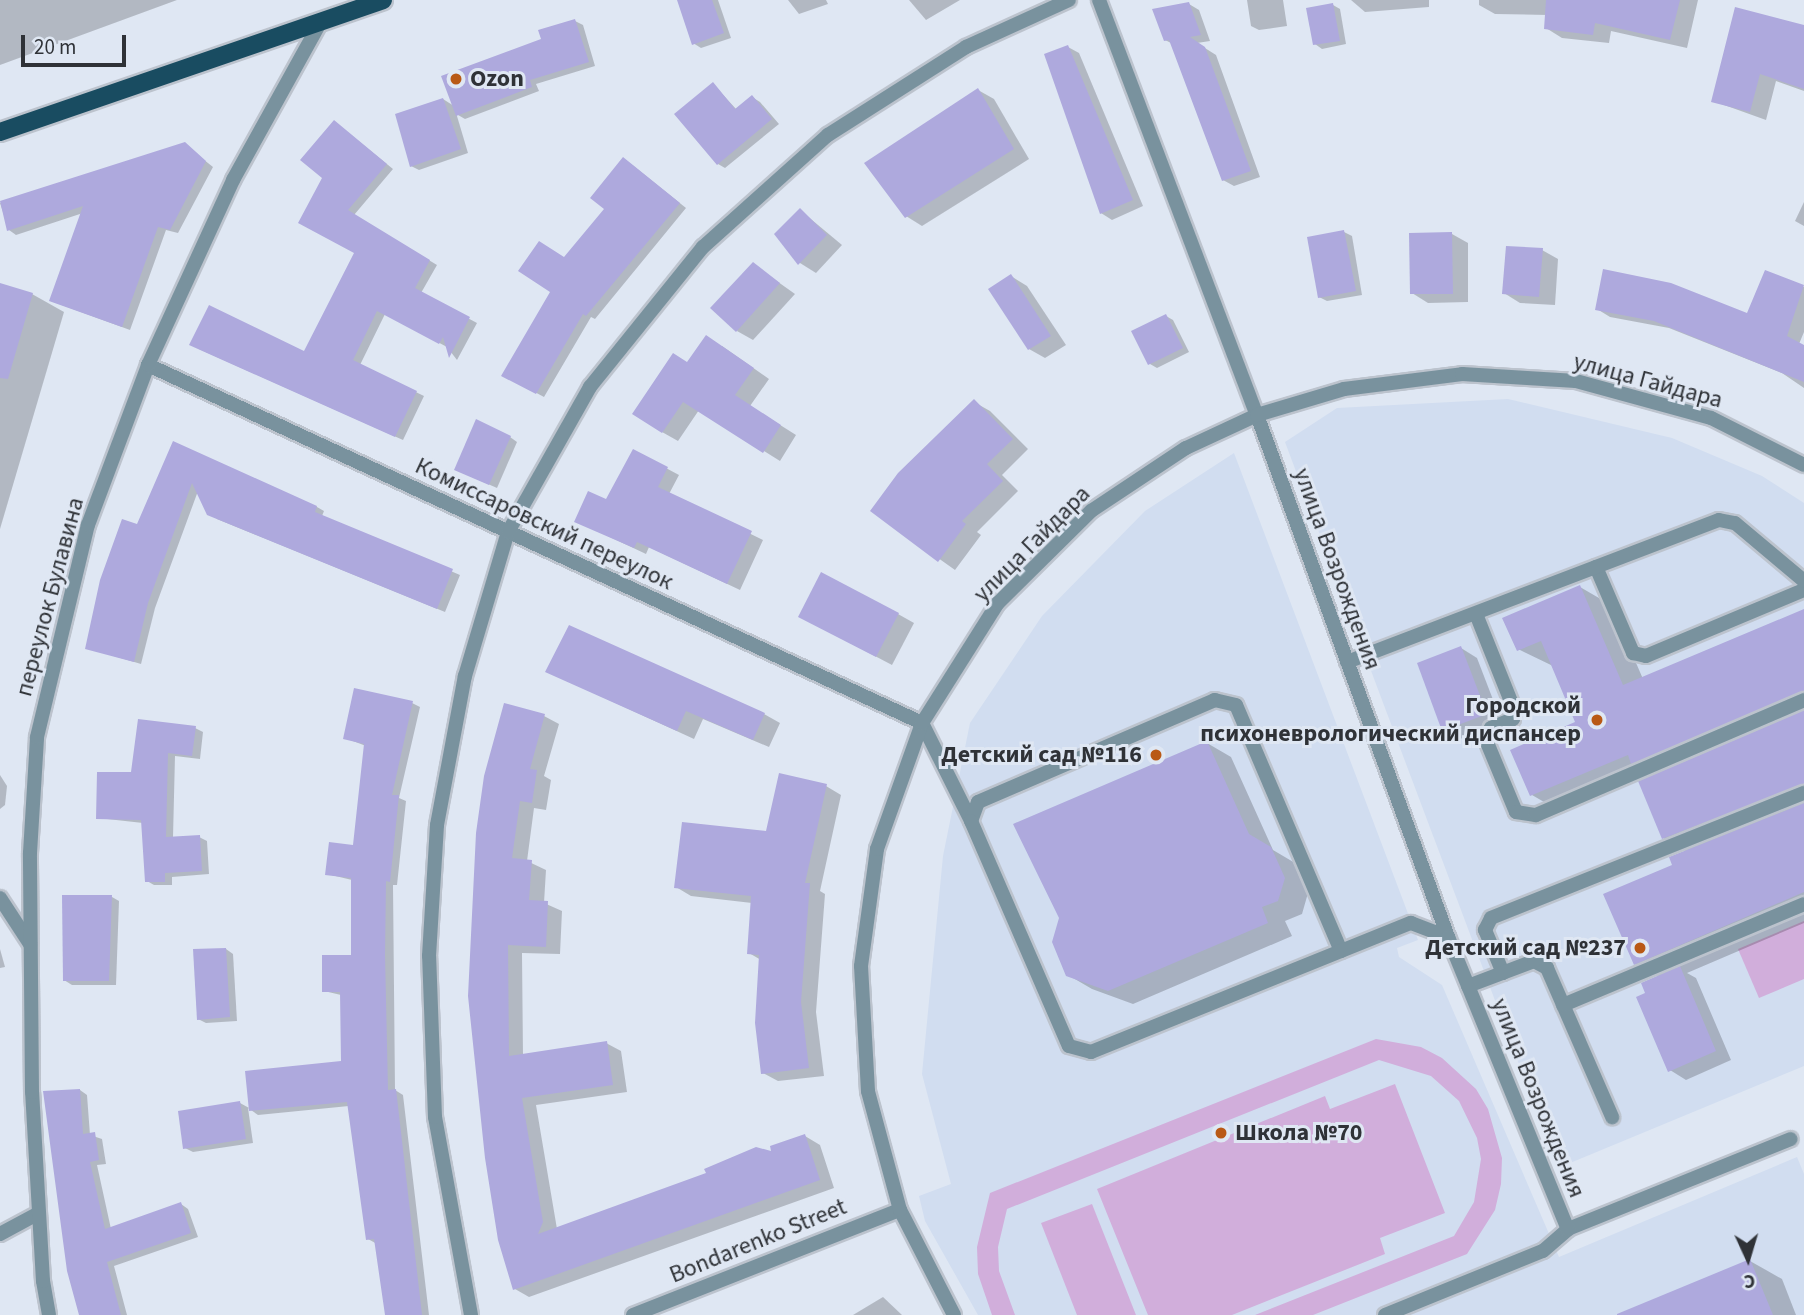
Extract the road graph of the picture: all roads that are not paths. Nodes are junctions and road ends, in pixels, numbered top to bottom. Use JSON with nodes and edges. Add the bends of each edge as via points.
{"nodes":[{"id":1,"x":351,"y":0,"type":"edge"},
{"id":2,"x":383,"y":0,"type":"edge"},
{"id":3,"x":1069,"y":0,"type":"edge"},
{"id":4,"x":1099,"y":0,"type":"edge"},
{"id":5,"x":328,"y":20,"type":"junction"},
{"id":6,"x":0,"y":132,"type":"edge"},
{"id":7,"x":148,"y":365,"type":"junction"},
{"id":8,"x":1257,"y":415,"type":"junction"},
{"id":9,"x":1804,"y":466,"type":"edge"},
{"id":10,"x":508,"y":532,"type":"junction"},
{"id":11,"x":1596,"y":568,"type":"junction"},
{"id":12,"x":1804,"y":581,"type":"edge"},
{"id":13,"x":1804,"y":590,"type":"edge"},
{"id":14,"x":1476,"y":614,"type":"junction"},
{"id":15,"x":1347,"y":663,"type":"junction"},
{"id":16,"x":1804,"y":701,"type":"edge"},
{"id":17,"x":922,"y":723,"type":"junction"},
{"id":18,"x":1804,"y":793,"type":"edge"},
{"id":19,"x":971,"y":821,"type":"junction"},
{"id":20,"x":0,"y":898,"type":"edge"},
{"id":21,"x":1804,"y":904,"type":"edge"},
{"id":22,"x":1448,"y":937,"type":"junction"},
{"id":23,"x":31,"y":945,"type":"junction"},
{"id":24,"x":1341,"y":951,"type":"junction"},
{"id":25,"x":1503,"y":973,"type":"junction"},
{"id":26,"x":1468,"y":986,"type":"junction"},
{"id":27,"x":1563,"y":1005,"type":"junction"},
{"id":28,"x":1612,"y":1117,"type":"dead end"},
{"id":29,"x":1791,"y":1139,"type":"dead end"},
{"id":30,"x":900,"y":1210,"type":"junction"},
{"id":31,"x":39,"y":1213,"type":"junction"},
{"id":32,"x":1568,"y":1229,"type":"junction"},
{"id":33,"x":0,"y":1234,"type":"edge"},
{"id":34,"x":50,"y":1315,"type":"edge"},
{"id":35,"x":471,"y":1315,"type":"edge"},
{"id":36,"x":633,"y":1315,"type":"edge"},
{"id":37,"x":954,"y":1315,"type":"edge"},
{"id":38,"x":1385,"y":1315,"type":"edge"}],
"edges":[{"from":1,"to":5,"type":"main road"},
{"from":2,"to":5,"type":"main road"},
{"from":3,"to":10,"type":"street","via":[[966,47],[828,135],[703,247],[590,387]]},
{"from":4,"to":8,"type":"street","name":"улица Возрождения"},
{"from":5,"to":6,"type":"main road"},
{"from":5,"to":7,"type":"street","name":"переулок Булавина","via":[[233,180]]},
{"from":7,"to":10,"type":"street","name":"Комиссаровский переулок"},
{"from":7,"to":23,"type":"street","name":"переулок Булавина","via":[[89,525],[37,737],[30,853]]},
{"from":8,"to":9,"type":"street","name":"улица Гайдара","via":[[1345,389],[1462,374],[1576,381],[1711,418]]},
{"from":8,"to":15,"type":"street","name":"улица Возрождения"},
{"from":8,"to":17,"type":"street","name":"улица Гайдара","via":[[1185,448],[1091,511],[998,603]]},
{"from":10,"to":17,"type":"street","name":"Комиссаровский переулок"},
{"from":10,"to":35,"type":"street","via":[[465,676],[437,825],[429,956],[435,1117]]},
{"from":11,"to":12,"type":"street","via":[[1719,520],[1735,523]]},
{"from":11,"to":13,"type":"street","via":[[1633,653],[1646,656]]},
{"from":11,"to":14,"type":"street"},
{"from":14,"to":15,"type":"street"},
{"from":14,"to":16,"type":"street","via":[[1514,709],[1513,719],[1491,728],[1486,740],[1516,813],[1536,814]]},
{"from":15,"to":22,"type":"street","name":"улица Возрождения"},
{"from":17,"to":19,"type":"street"},
{"from":17,"to":30,"type":"street","name":"улица Гайдара","via":[[877,849],[861,966],[868,1091]]},
{"from":18,"to":25,"type":"street","via":[[1491,918],[1485,930]]},
{"from":19,"to":24,"type":"street","via":[[1069,1046],[1091,1052]]},
{"from":19,"to":24,"type":"street","via":[[978,802],[1216,700],[1236,705]]},
{"from":20,"to":23,"type":"street"},
{"from":21,"to":27,"type":"street"},
{"from":22,"to":24,"type":"street","via":[[1411,922]]},
{"from":22,"to":26,"type":"street","name":"улица Возрождения"},
{"from":23,"to":31,"type":"street","name":"переулок Булавина"},
{"from":25,"to":26,"type":"street"},
{"from":25,"to":27,"type":"street","via":[[1534,961],[1547,968]]},
{"from":26,"to":32,"type":"street","name":"улица Возрождения"},
{"from":27,"to":28,"type":"street"},
{"from":29,"to":32,"type":"street"},
{"from":30,"to":36,"type":"street","name":"Bondarenko Street"},
{"from":30,"to":37,"type":"street","name":"улица Гайдара"},
{"from":31,"to":33,"type":"street"},
{"from":31,"to":34,"type":"street","name":"переулок Булавина"},
{"from":32,"to":38,"type":"street","via":[[1543,1251]]}]}
